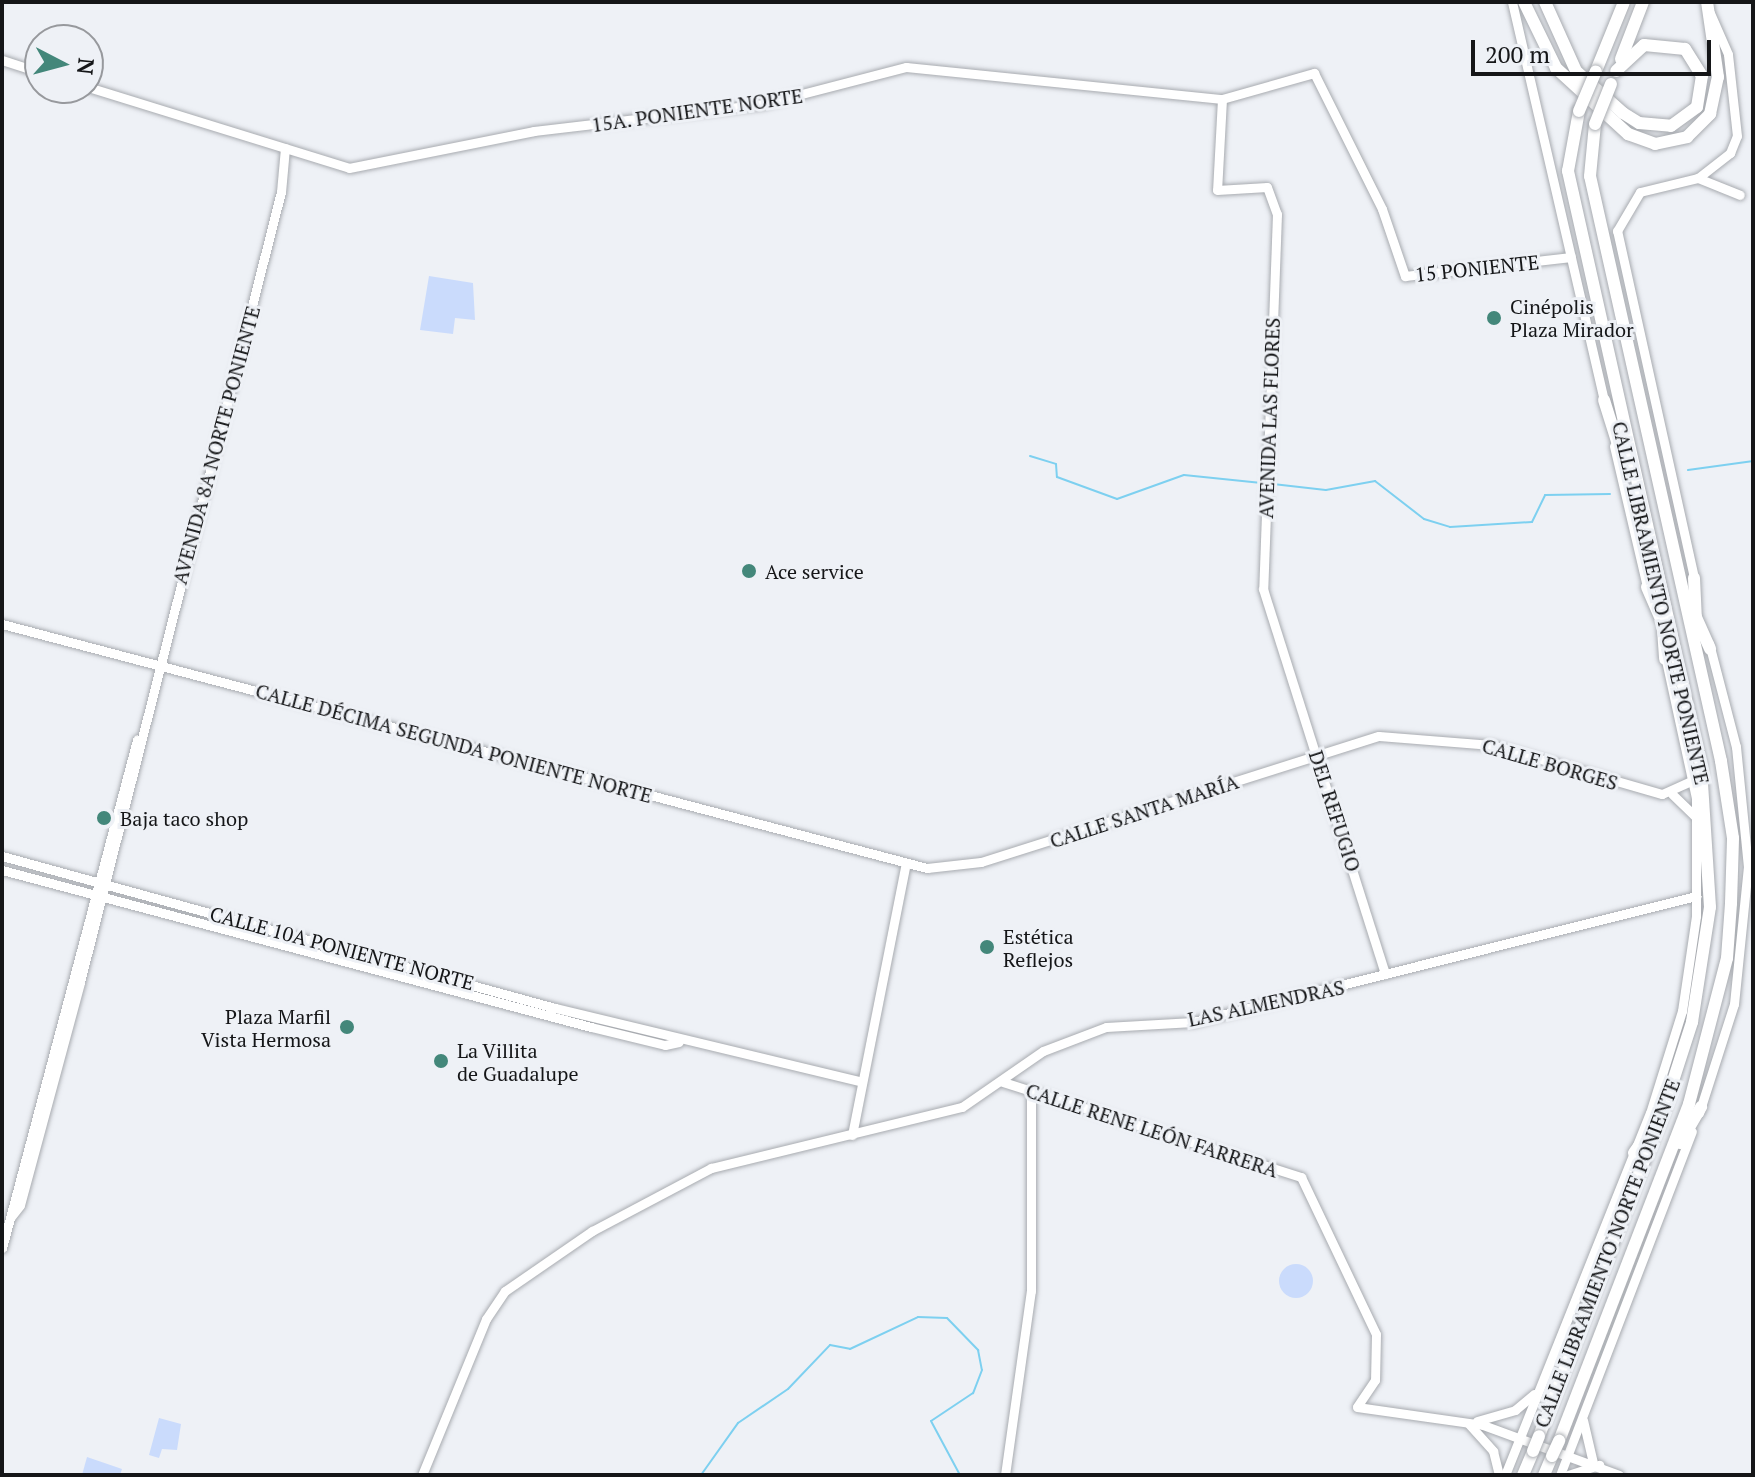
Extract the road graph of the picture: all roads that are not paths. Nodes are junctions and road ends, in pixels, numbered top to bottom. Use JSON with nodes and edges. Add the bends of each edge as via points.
{"nodes":[{"id":1,"x":1512,"y":2,"type":"edge"},
{"id":2,"x":1524,"y":2,"type":"edge"},
{"id":3,"x":1545,"y":2,"type":"edge"},
{"id":4,"x":1624,"y":2,"type":"edge"},
{"id":5,"x":1643,"y":2,"type":"edge"},
{"id":6,"x":1708,"y":7,"type":"edge"},
{"id":7,"x":2,"y":60,"type":"edge"},
{"id":8,"x":24,"y":67,"type":"edge"},
{"id":9,"x":1616,"y":71,"type":"junction"},
{"id":10,"x":104,"y":92,"type":"edge"},
{"id":11,"x":1222,"y":99,"type":"junction"},
{"id":12,"x":285,"y":148,"type":"junction"},
{"id":13,"x":1698,"y":178,"type":"junction"},
{"id":14,"x":1740,"y":195,"type":"dead end"},
{"id":15,"x":1382,"y":209,"type":"joint"},
{"id":16,"x":1571,"y":257,"type":"junction"},
{"id":17,"x":1604,"y":400,"type":"junction"},
{"id":18,"x":1637,"y":492,"type":"junction"},
{"id":19,"x":1694,"y":578,"type":"junction"},
{"id":20,"x":1680,"y":583,"type":"junction"},
{"id":21,"x":1654,"y":586,"type":"junction"},
{"id":22,"x":1695,"y":615,"type":"junction"},
{"id":23,"x":2,"y":624,"type":"edge"},
{"id":24,"x":1280,"y":649,"type":"joint"},
{"id":25,"x":1704,"y":650,"type":"junction"},
{"id":26,"x":1670,"y":656,"type":"junction"},
{"id":27,"x":159,"y":666,"type":"junction"},
{"id":28,"x":1379,"y":736,"type":"joint"},
{"id":29,"x":137,"y":740,"type":"junction"},
{"id":30,"x":1318,"y":756,"type":"junction"},
{"id":31,"x":1693,"y":780,"type":"junction"},
{"id":32,"x":1672,"y":794,"type":"junction"},
{"id":33,"x":1696,"y":818,"type":"junction"},
{"id":34,"x":2,"y":856,"type":"edge"},
{"id":35,"x":906,"y":863,"type":"junction"},
{"id":36,"x":2,"y":870,"type":"edge"},
{"id":37,"x":95,"y":881,"type":"junction"},
{"id":38,"x":105,"y":884,"type":"junction"},
{"id":39,"x":91,"y":894,"type":"junction"},
{"id":40,"x":1696,"y":896,"type":"junction"},
{"id":41,"x":102,"y":897,"type":"junction"},
{"id":42,"x":1385,"y":974,"type":"junction"},
{"id":43,"x":681,"y":1041,"type":"junction"},
{"id":44,"x":860,"y":1081,"type":"junction"},
{"id":45,"x":1003,"y":1082,"type":"junction"},
{"id":46,"x":1031,"y":1092,"type":"junction"},
{"id":47,"x":1695,"y":1106,"type":"junction"},
{"id":48,"x":1656,"y":1113,"type":"junction"},
{"id":49,"x":852,"y":1135,"type":"junction"},
{"id":50,"x":1686,"y":1135,"type":"junction"},
{"id":51,"x":1683,"y":1156,"type":"junction"},
{"id":52,"x":1640,"y":1157,"type":"junction"},
{"id":53,"x":1666,"y":1162,"type":"junction"},
{"id":54,"x":10,"y":1218,"type":"junction"},
{"id":55,"x":2,"y":1248,"type":"edge"},
{"id":56,"x":1538,"y":1389,"type":"junction"},
{"id":57,"x":1584,"y":1412,"type":"junction"},
{"id":58,"x":1466,"y":1421,"type":"junction"},
{"id":59,"x":1519,"y":1436,"type":"junction"},
{"id":60,"x":1569,"y":1455,"type":"junction"},
{"id":61,"x":1597,"y":1464,"type":"junction"},
{"id":62,"x":422,"y":1475,"type":"edge"},
{"id":63,"x":1005,"y":1475,"type":"edge"},
{"id":64,"x":1502,"y":1475,"type":"edge"},
{"id":65,"x":1523,"y":1475,"type":"edge"},
{"id":66,"x":1544,"y":1475,"type":"edge"},
{"id":67,"x":1560,"y":1475,"type":"edge"},
{"id":68,"x":1568,"y":1475,"type":"edge"},
{"id":69,"x":1619,"y":1475,"type":"edge"}],
"edges":[{"from":1,"to":16,"type":"street"},
{"from":2,"to":6,"type":"highway","via":[[1556,68],[1628,134],[1655,144],[1687,137],[1710,114],[1718,77]]},
{"from":3,"to":9,"type":"highway","via":[[1576,71],[1623,113],[1639,123],[1671,126],[1697,107],[1702,76],[1685,49],[1644,45]]},
{"from":4,"to":18,"type":"highway","name":"CALLE LIBRAMIENTO NORTE PONIENTE","bridge":true,"via":[[1579,111],[1568,171]]},
{"from":5,"to":9,"type":"highway","name":"CALLE LIBRAMIENTO NORTE PONIENTE"},
{"from":6,"to":13,"type":"street","via":[[1725,40],[1737,136],[1720,165]]},
{"from":7,"to":8,"type":"street"},
{"from":9,"to":20,"type":"highway","name":"CALLE LIBRAMIENTO NORTE PONIENTE","bridge":true,"via":[[1595,124],[1590,176]]},
{"from":10,"to":12,"type":"street","name":"15A. PONIENTE NORTE"},
{"from":11,"to":12,"type":"street","name":"15A. PONIENTE NORTE","via":[[906,67],[763,104],[534,131],[407,161],[349,168]]},
{"from":11,"to":15,"type":"street","name":"15A. PONIENTE NORTE","via":[[1314,73]]},
{"from":11,"to":24,"type":"street","name":"AVENIDA LAS FLORES","via":[[1217,190],[1267,187],[1277,214],[1263,589]]},
{"from":12,"to":27,"type":"street","name":"AVENIDA 8A NORTE PONIENTE","via":[[281,192]]},
{"from":13,"to":14,"type":"street"},
{"from":13,"to":19,"type":"street","via":[[1640,192],[1617,231]]},
{"from":15,"to":16,"type":"street","name":"15 PONIENTE","via":[[1405,276]]},
{"from":16,"to":17,"type":"street"},
{"from":17,"to":18,"type":"highway"},
{"from":17,"to":21,"type":"street"},
{"from":18,"to":21,"type":"highway","name":"CALLE LIBRAMIENTO NORTE PONIENTE"},
{"from":19,"to":22,"type":"highway"},
{"from":19,"to":25,"type":"street"},
{"from":20,"to":22,"type":"highway"},
{"from":20,"to":25,"type":"highway","name":"CALLE LIBRAMIENTO NORTE PONIENTE"},
{"from":21,"to":26,"type":"highway"},
{"from":21,"to":26,"type":"highway","name":"CALLE LIBRAMIENTO NORTE PONIENTE"},
{"from":22,"to":25,"type":"highway"},
{"from":23,"to":27,"type":"street","name":"CALLE DÉCIMA SEGUNDA PONIENTE NORTE"},
{"from":24,"to":30,"type":"street","name":"DEL REFUGIO"},
{"from":25,"to":47,"type":"highway","name":"CALLE LIBRAMIENTO NORTE PONIENTE","via":[[1733,838],[1727,958]]},
{"from":26,"to":31,"type":"street"},
{"from":26,"to":48,"type":"highway","name":"CALLE LIBRAMIENTO NORTE PONIENTE","via":[[1701,766],[1710,907],[1692,1022]]},
{"from":27,"to":29,"type":"street","name":"AVENIDA 8A NORTE PONIENTE"},
{"from":27,"to":35,"type":"street","name":"CALLE DÉCIMA SEGUNDA PONIENTE NORTE"},
{"from":28,"to":30,"type":"street","name":"CALLE SANTA MARÍA"},
{"from":28,"to":32,"type":"street","name":"CALLE BORGES","via":[[1492,745]]},
{"from":29,"to":37,"type":"street","name":"AVENIDA 8A NORTE PONIENTE"},
{"from":29,"to":38,"type":"street","name":"AVENIDA 8A NORTE PONIENTE"},
{"from":30,"to":35,"type":"street","name":"CALLE SANTA MARÍA","via":[[981,862],[943,869]]},
{"from":30,"to":42,"type":"street","name":"DEL REFUGIO"},
{"from":31,"to":32,"type":"street"},
{"from":31,"to":33,"type":"street"},
{"from":32,"to":33,"type":"street","name":"CALLE BORGES"},
{"from":33,"to":40,"type":"street"},
{"from":34,"to":37,"type":"street","name":"CALLE 10A PONIENTE NORTE"},
{"from":35,"to":44,"type":"street"},
{"from":36,"to":39,"type":"street","name":"CALLE 10A PONIENTE NORTE"},
{"from":37,"to":38,"type":"street","name":"CALLE 10A PONIENTE NORTE"},
{"from":37,"to":39,"type":"street","name":"AVENIDA 8A NORTE PONIENTE"},
{"from":38,"to":41,"type":"street","name":"AVENIDA 8A NORTE PONIENTE"},
{"from":38,"to":43,"type":"street","name":"CALLE 10A PONIENTE NORTE"},
{"from":39,"to":41,"type":"street","name":"CALLE 10A PONIENTE NORTE"},
{"from":39,"to":54,"type":"street","name":"AVENIDA 8A NORTE PONIENTE"},
{"from":40,"to":42,"type":"street","name":"LAS ALMENDRAS"},
{"from":40,"to":48,"type":"street","via":[[1682,1011]]},
{"from":41,"to":43,"type":"street","name":"CALLE 10A PONIENTE NORTE","via":[[591,1027],[665,1045]]},
{"from":41,"to":54,"type":"street","name":"AVENIDA 8A NORTE PONIENTE","via":[[20,1205]]},
{"from":42,"to":45,"type":"street","name":"LAS ALMENDRAS","via":[[1193,1022],[1106,1027],[1043,1051]]},
{"from":43,"to":44,"type":"street","name":"CALLE 10A PONIENTE NORTE"},
{"from":44,"to":49,"type":"street"},
{"from":45,"to":46,"type":"street","name":"CALLE RENE LEÓN FARRERA"},
{"from":45,"to":49,"type":"street","name":"LAS ALMENDRAS","via":[[945,1112]]},
{"from":46,"to":58,"type":"street","name":"CALLE RENE LEÓN FARRERA","via":[[1301,1177],[1376,1334],[1375,1380],[1357,1407]]},
{"from":46,"to":63,"type":"street","via":[[1031,1291]]},
{"from":47,"to":50,"type":"highway"},
{"from":47,"to":51,"type":"street"},
{"from":47,"to":53,"type":"highway","name":"CALLE LIBRAMIENTO NORTE PONIENTE"},
{"from":48,"to":52,"type":"highway","name":"CALLE LIBRAMIENTO NORTE PONIENTE"},
{"from":48,"to":52,"type":"highway"},
{"from":49,"to":62,"type":"street","name":"LAS ALMENDRAS","via":[[711,1168],[529,1270],[486,1319]]},
{"from":50,"to":51,"type":"highway"},
{"from":50,"to":53,"type":"highway"},
{"from":51,"to":57,"type":"street"},
{"from":52,"to":56,"type":"street"},
{"from":52,"to":65,"type":"highway","name":"CALLE LIBRAMIENTO NORTE PONIENTE","bridge":true},
{"from":53,"to":66,"type":"highway","name":"CALLE LIBRAMIENTO NORTE PONIENTE","bridge":true},
{"from":54,"to":55,"type":"street","name":"AVENIDA 8A NORTE PONIENTE"},
{"from":56,"to":58,"type":"street","via":[[1500,1417]]},
{"from":56,"to":59,"type":"street"},
{"from":57,"to":60,"type":"street"},
{"from":57,"to":61,"type":"street"},
{"from":58,"to":59,"type":"street"},
{"from":58,"to":64,"type":"street","via":[[1493,1451]]},
{"from":59,"to":60,"type":"street"},
{"from":59,"to":64,"type":"street"},
{"from":60,"to":61,"type":"street"},
{"from":60,"to":67,"type":"street"},
{"from":61,"to":68,"type":"street"},
{"from":61,"to":69,"type":"street"}]}
